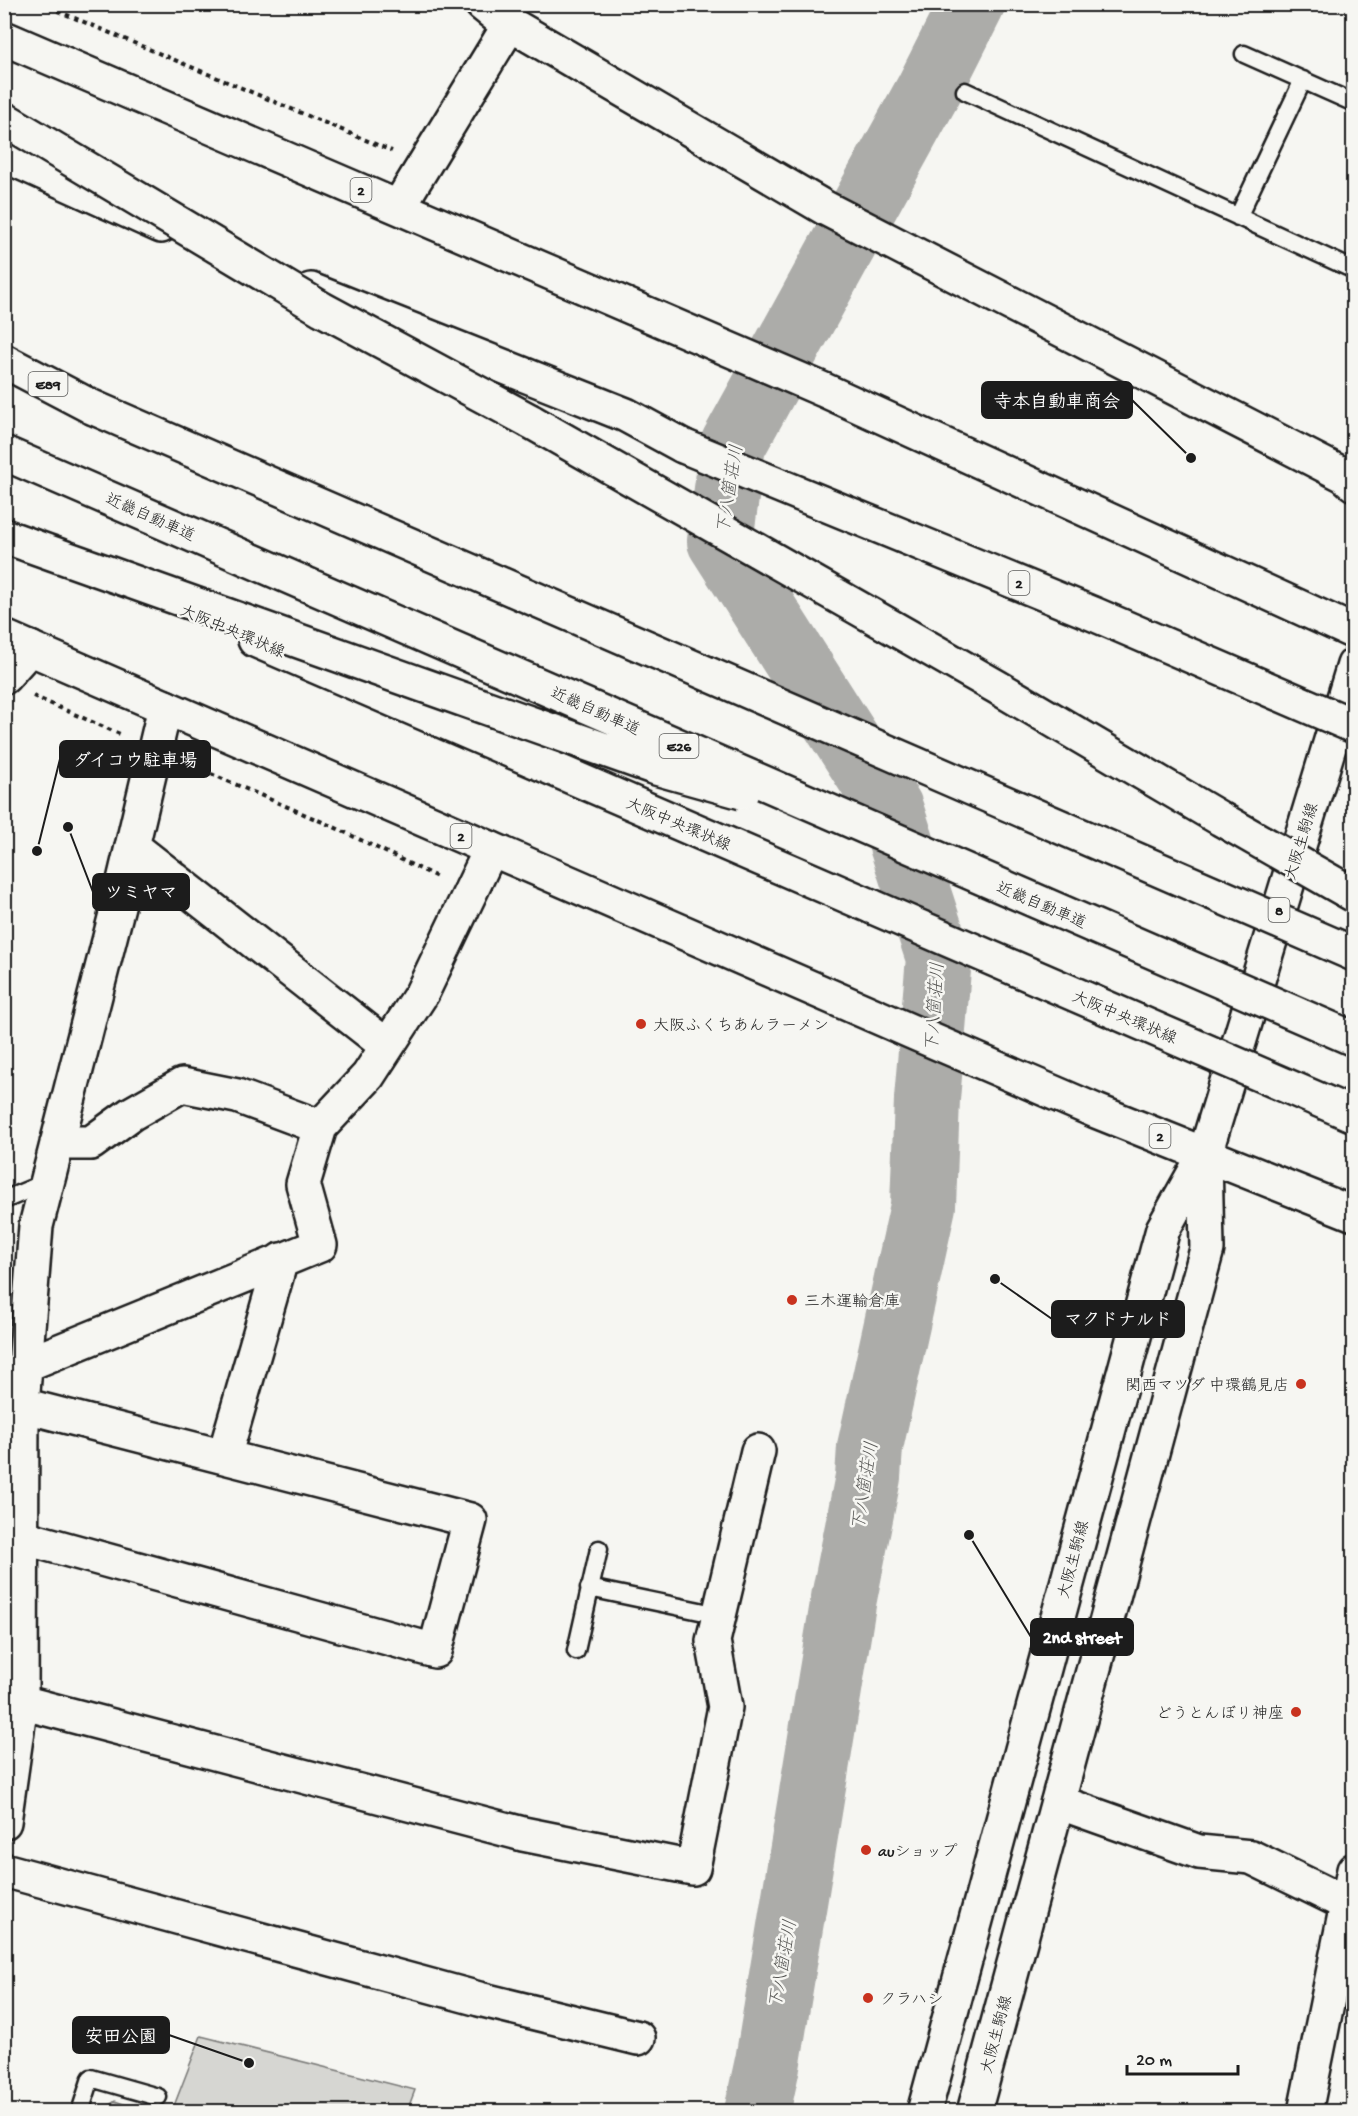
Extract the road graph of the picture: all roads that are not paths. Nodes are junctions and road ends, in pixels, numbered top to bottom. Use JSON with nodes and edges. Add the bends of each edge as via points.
{"nodes":[{"id":1,"x":499,"y":12,"type":"edge"},
{"id":2,"x":4,"y":38,"type":"edge"},
{"id":3,"x":1244,"y":54,"type":"dead end"},
{"id":4,"x":1303,"y":80,"type":"junction"},
{"id":5,"x":965,"y":91,"type":"dead end"},
{"id":6,"x":1353,"y":103,"type":"edge"},
{"id":7,"x":4,"y":110,"type":"edge"},
{"id":8,"x":4,"y":119,"type":"edge"},
{"id":9,"x":4,"y":155,"type":"edge"},
{"id":10,"x":399,"y":206,"type":"junction"},
{"id":11,"x":1238,"y":217,"type":"junction"},
{"id":12,"x":183,"y":236,"type":"junction"},
{"id":13,"x":1353,"y":270,"type":"edge"},
{"id":14,"x":4,"y":361,"type":"edge"},
{"id":15,"x":4,"y":372,"type":"edge"},
{"id":16,"x":92,"y":407,"type":"junction"},
{"id":17,"x":4,"y":453,"type":"edge"},
{"id":18,"x":1353,"y":484,"type":"edge"},
{"id":19,"x":4,"y":532,"type":"edge"},
{"id":20,"x":4,"y":536,"type":"edge"},
{"id":21,"x":1353,"y":632,"type":"edge"},
{"id":22,"x":17,"y":643,"type":"edge"},
{"id":23,"x":1353,"y":665,"type":"edge"},
{"id":24,"x":15,"y":685,"type":"edge"},
{"id":25,"x":165,"y":707,"type":"junction"},
{"id":26,"x":1353,"y":726,"type":"edge"},
{"id":27,"x":862,"y":826,"type":"junction"},
{"id":28,"x":132,"y":846,"type":"junction"},
{"id":29,"x":490,"y":849,"type":"junction"},
{"id":30,"x":1353,"y":895,"type":"edge"},
{"id":31,"x":1353,"y":954,"type":"edge"},
{"id":32,"x":1353,"y":1039,"type":"edge"},
{"id":33,"x":387,"y":1046,"type":"junction"},
{"id":34,"x":1353,"y":1115,"type":"edge"},
{"id":35,"x":320,"y":1127,"type":"junction"},
{"id":36,"x":57,"y":1143,"type":"junction"},
{"id":37,"x":1205,"y":1154,"type":"junction"},
{"id":38,"x":47,"y":1182,"type":"junction"},
{"id":39,"x":4,"y":1200,"type":"edge"},
{"id":40,"x":1353,"y":1215,"type":"edge"},
{"id":41,"x":281,"y":1260,"type":"junction"},
{"id":42,"x":25,"y":1365,"type":"junction"},
{"id":43,"x":22,"y":1405,"type":"junction"},
{"id":44,"x":758,"y":1451,"type":"dead end"},
{"id":45,"x":224,"y":1457,"type":"junction"},
{"id":46,"x":16,"y":1544,"type":"edge"},
{"id":47,"x":599,"y":1548,"type":"dead end"},
{"id":48,"x":589,"y":1588,"type":"junction"},
{"id":49,"x":719,"y":1615,"type":"junction"},
{"id":50,"x":576,"y":1652,"type":"dead end"},
{"id":51,"x":21,"y":1702,"type":"junction"},
{"id":52,"x":1058,"y":1802,"type":"junction"},
{"id":53,"x":5,"y":1813,"type":"edge"},
{"id":54,"x":4,"y":1870,"type":"edge"},
{"id":55,"x":1353,"y":1870,"type":"edge"},
{"id":56,"x":1347,"y":1904,"type":"junction"},
{"id":57,"x":638,"y":2038,"type":"dead end"},
{"id":58,"x":158,"y":2097,"type":"dead end"},
{"id":59,"x":80,"y":2112,"type":"edge"},
{"id":60,"x":924,"y":2112,"type":"edge"},
{"id":61,"x":974,"y":2112,"type":"edge"},
{"id":62,"x":1305,"y":2112,"type":"edge"}],
"edges":[{"from":1,"to":10,"type":"main road"},
{"from":1,"to":18,"type":"main road","via":[[825,208],[1344,475]]},
{"from":2,"to":10,"type":"main road","number":"2"},
{"from":3,"to":4,"type":"lane"},
{"from":4,"to":6,"type":"lane"},
{"from":4,"to":11,"type":"lane"},
{"from":5,"to":11,"type":"lane"},
{"from":7,"to":12,"type":"main road"},
{"from":8,"to":30,"type":"main road","bridge":true,"via":[[322,309],[540,426]]},
{"from":9,"to":12,"type":"main road","number":"2"},
{"from":10,"to":21,"type":"main road","number":"2","via":[[824,390]]},
{"from":11,"to":13,"type":"lane"},
{"from":12,"to":26,"type":"main road","number":"2","bridge":true,"via":[[626,415],[683,446],[1096,615]]},
{"from":14,"to":16,"type":"main road","number":"E89"},
{"from":15,"to":16,"type":"main road"},
{"from":16,"to":31,"type":"main road","bridge":true},
{"from":17,"to":27,"type":"main road","name":"近畿自動車道","number":"E26","bridge":true},
{"from":19,"to":34,"type":"main road","name":"大阪中央環状線","bridge":true},
{"from":20,"to":27,"type":"main road","bridge":true,"via":[[656,768]]},
{"from":22,"to":24,"type":"main road"},
{"from":22,"to":25,"type":"main road","number":"2"},
{"from":23,"to":37,"type":"main road","name":"大阪生駒線","number":"8"},
{"from":25,"to":28,"type":"main road"},
{"from":25,"to":29,"type":"main road","number":"2"},
{"from":27,"to":32,"type":"main road","name":"近畿自動車道","number":"E26","bridge":true},
{"from":28,"to":33,"type":"main road"},
{"from":28,"to":36,"type":"main road"},
{"from":29,"to":33,"type":"main road","via":[[422,993]]},
{"from":29,"to":37,"type":"main road","number":"2"},
{"from":33,"to":35,"type":"main road","via":[[368,1076]]},
{"from":35,"to":36,"type":"main road","via":[[237,1096],[182,1085],[91,1143]]},
{"from":35,"to":41,"type":"main road","via":[[303,1184],[320,1245]]},
{"from":36,"to":38,"type":"main road"},
{"from":37,"to":40,"type":"main road","number":"2"},
{"from":37,"to":52,"type":"main road","name":"大阪生駒線","number":"8","via":[[1207,1249]]},
{"from":37,"to":60,"type":"main road","name":"大阪生駒線","number":"8","via":[[1163,1229]]},
{"from":38,"to":39,"type":"lane"},
{"from":38,"to":42,"type":"main road","via":[[36,1226]]},
{"from":41,"to":42,"type":"main road"},
{"from":41,"to":45,"type":"main road"},
{"from":42,"to":43,"type":"main road"},
{"from":43,"to":45,"type":"main road"},
{"from":43,"to":46,"type":"main road"},
{"from":44,"to":49,"type":"main road"},
{"from":45,"to":46,"type":"main road","via":[[470,1520],[435,1651]]},
{"from":46,"to":51,"type":"main road"},
{"from":47,"to":48,"type":"lane"},
{"from":48,"to":49,"type":"lane"},
{"from":48,"to":50,"type":"lane"},
{"from":49,"to":51,"type":"main road","via":[[713,1641],[725,1707],[693,1868],[523,1834]]},
{"from":51,"to":53,"type":"main road"},
{"from":52,"to":56,"type":"main road","via":[[1199,1852],[1251,1857]]},
{"from":52,"to":61,"type":"main road","name":"大阪生駒線","number":"8"},
{"from":54,"to":57,"type":"main road","via":[[479,1999]]},
{"from":55,"to":56,"type":"main road"},
{"from":56,"to":62,"type":"main road"},
{"from":58,"to":59,"type":"lane","via":[[90,2078]]}]}
